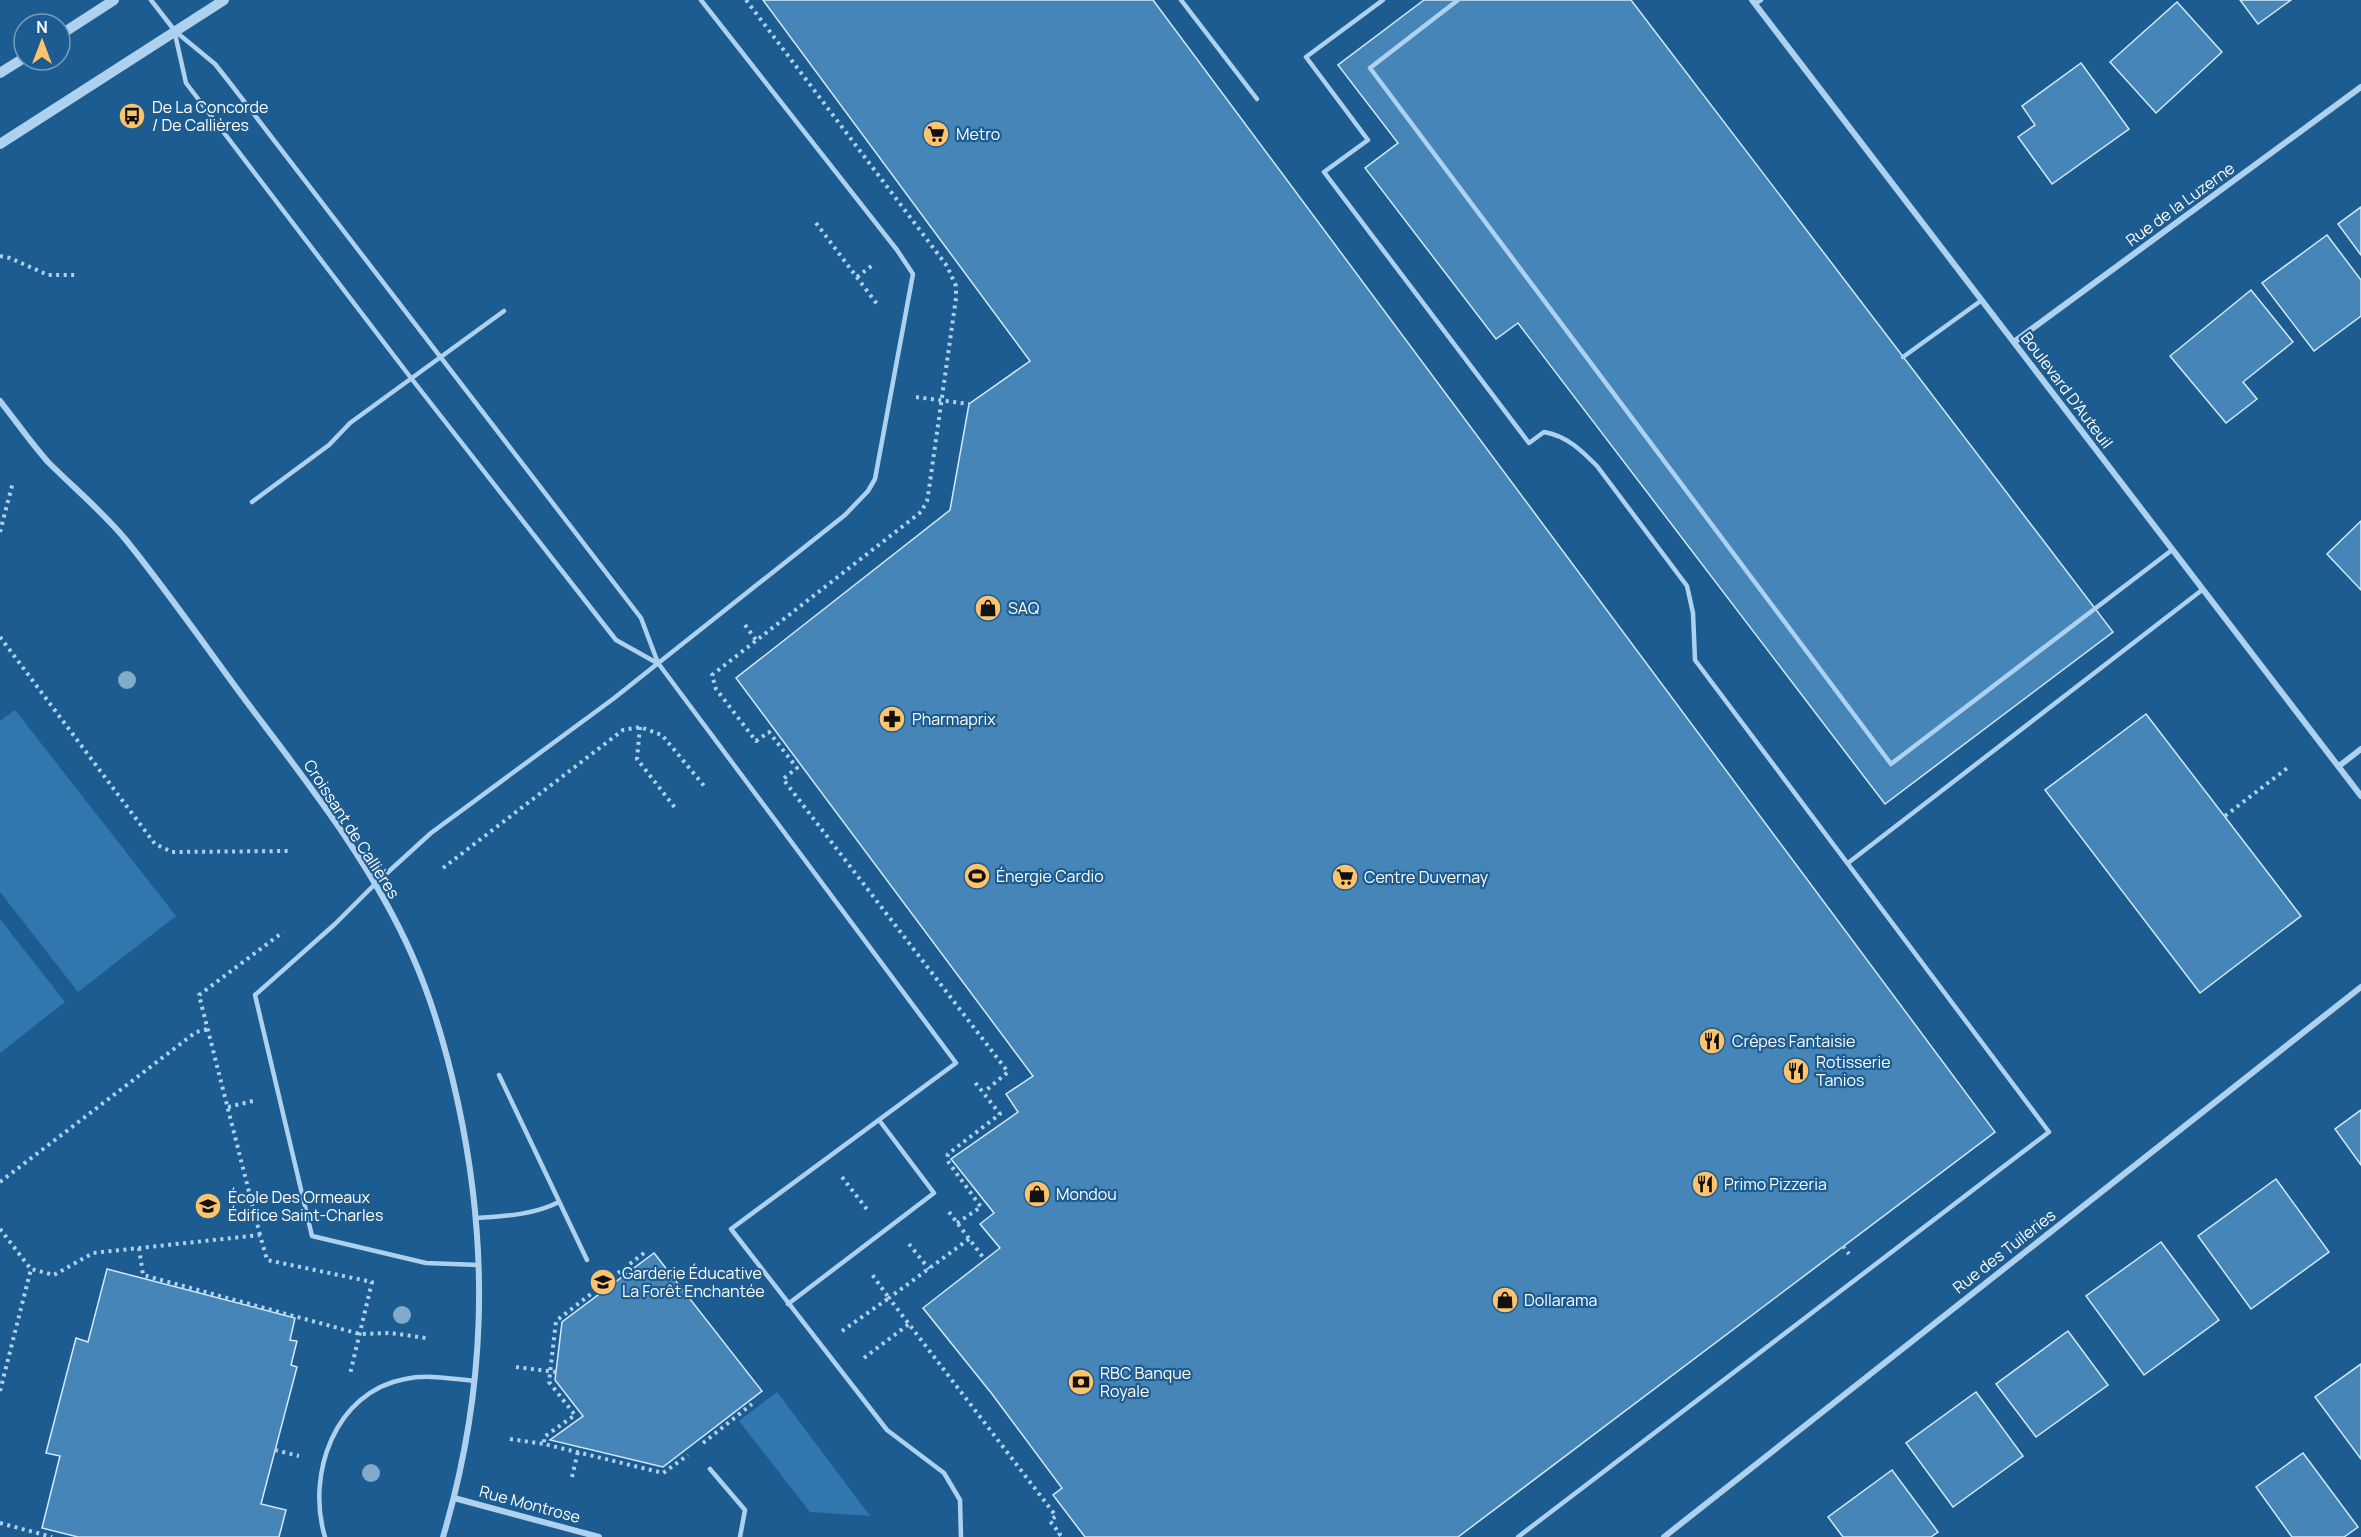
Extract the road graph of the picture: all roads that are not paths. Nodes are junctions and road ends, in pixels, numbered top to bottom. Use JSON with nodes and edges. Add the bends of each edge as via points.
{"nodes":[{"id":1,"x":114,"y":0,"type":"edge"},
{"id":2,"x":151,"y":0,"type":"edge"},
{"id":3,"x":224,"y":0,"type":"edge"},
{"id":4,"x":700,"y":0,"type":"edge"},
{"id":5,"x":1181,"y":0,"type":"edge"},
{"id":6,"x":1383,"y":0,"type":"edge"},
{"id":7,"x":1458,"y":0,"type":"edge"},
{"id":8,"x":1756,"y":1,"type":"edge"},
{"id":9,"x":72,"y":27,"type":"edge"},
{"id":10,"x":175,"y":31,"type":"junction"},
{"id":11,"x":2361,"y":87,"type":"edge"},
{"id":12,"x":1257,"y":99,"type":"dead end"},
{"id":13,"x":0,"y":144,"type":"edge"},
{"id":14,"x":1982,"y":300,"type":"junction"},
{"id":15,"x":504,"y":311,"type":"dead end"},
{"id":16,"x":2014,"y":342,"type":"junction"},
{"id":17,"x":440,"y":357,"type":"junction"},
{"id":18,"x":1903,"y":357,"type":"dead end"},
{"id":19,"x":411,"y":378,"type":"junction"},
{"id":20,"x":0,"y":401,"type":"edge"},
{"id":21,"x":252,"y":502,"type":"dead end"},
{"id":22,"x":2172,"y":550,"type":"junction"},
{"id":23,"x":2202,"y":590,"type":"junction"},
{"id":24,"x":658,"y":663,"type":"junction"},
{"id":25,"x":2361,"y":749,"type":"edge"},
{"id":26,"x":2339,"y":766,"type":"junction"},
{"id":27,"x":2361,"y":796,"type":"edge"},
{"id":28,"x":1848,"y":863,"type":"junction"},
{"id":29,"x":375,"y":884,"type":"junction"},
{"id":30,"x":2361,"y":987,"type":"edge"},
{"id":31,"x":499,"y":1075,"type":"dead end"},
{"id":32,"x":879,"y":1120,"type":"junction"},
{"id":33,"x":559,"y":1202,"type":"junction"},
{"id":34,"x":477,"y":1218,"type":"junction"},
{"id":35,"x":587,"y":1260,"type":"dead end"},
{"id":36,"x":479,"y":1265,"type":"junction"},
{"id":37,"x":789,"y":1304,"type":"junction"},
{"id":38,"x":475,"y":1381,"type":"junction"},
{"id":39,"x":710,"y":1469,"type":"dead end"},
{"id":40,"x":454,"y":1498,"type":"junction"},
{"id":41,"x":325,"y":1537,"type":"edge"},
{"id":42,"x":442,"y":1537,"type":"edge"},
{"id":43,"x":599,"y":1537,"type":"edge"},
{"id":44,"x":740,"y":1537,"type":"edge"},
{"id":45,"x":961,"y":1537,"type":"edge"},
{"id":46,"x":1518,"y":1537,"type":"edge"},
{"id":47,"x":1664,"y":1537,"type":"edge"}],
"edges":[{"from":1,"to":9,"type":"street"},
{"from":2,"to":10,"type":"lane"},
{"from":3,"to":10,"type":"street"},
{"from":4,"to":24,"type":"lane","via":[[913,274],[875,479],[868,491],[845,515]]},
{"from":5,"to":12,"type":"lane"},
{"from":6,"to":28,"type":"lane","via":[[1306,57],[1368,140],[1324,172],[1529,444],[1544,432],[1556,435],[1583,451],[1597,466],[1687,586],[1693,613],[1695,660]]},
{"from":7,"to":22,"type":"lane","via":[[1370,68],[1891,764]]},
{"from":8,"to":14,"type":"street","name":"Boulevard D'Auteuil"},
{"from":10,"to":13,"type":"street"},
{"from":10,"to":17,"type":"lane","via":[[225,76]]},
{"from":10,"to":19,"type":"lane","via":[[186,83]]},
{"from":11,"to":16,"type":"street","name":"Rue de la Luzerne"},
{"from":14,"to":16,"type":"street","name":"Boulevard D'Auteuil"},
{"from":14,"to":18,"type":"lane"},
{"from":15,"to":17,"type":"lane"},
{"from":16,"to":22,"type":"street","name":"Boulevard D'Auteuil"},
{"from":17,"to":19,"type":"lane"},
{"from":17,"to":24,"type":"lane","via":[[641,618]]},
{"from":19,"to":21,"type":"lane"},
{"from":19,"to":24,"type":"lane","via":[[616,640]]},
{"from":20,"to":29,"type":"street","name":"Croissant de Callières","via":[[46,459],[124,538],[315,795]]},
{"from":22,"to":23,"type":"street","name":"Boulevard D'Auteuil"},
{"from":23,"to":26,"type":"street","name":"Boulevard D'Auteuil"},
{"from":23,"to":28,"type":"lane"},
{"from":24,"to":29,"type":"lane","via":[[430,833]]},
{"from":24,"to":32,"type":"lane","via":[[956,1063]]},
{"from":25,"to":26,"type":"street"},
{"from":26,"to":27,"type":"street","name":"Boulevard D'Auteuil"},
{"from":28,"to":46,"type":"lane","via":[[2049,1132]]},
{"from":29,"to":34,"type":"street","name":"Croissant de Callières","via":[[412,953],[442,1034],[465,1134]]},
{"from":29,"to":36,"type":"lane","via":[[255,994],[312,1236],[426,1263]]},
{"from":30,"to":47,"type":"street","name":"Rue des Tuileries"},
{"from":31,"to":33,"type":"lane"},
{"from":32,"to":37,"type":"lane","via":[[934,1193]]},
{"from":32,"to":37,"type":"lane","via":[[731,1229]]},
{"from":33,"to":34,"type":"lane","via":[[519,1215]]},
{"from":33,"to":35,"type":"lane"},
{"from":34,"to":36,"type":"street","name":"Croissant de Callières"},
{"from":36,"to":38,"type":"street","name":"Croissant de Callières"},
{"from":37,"to":45,"type":"lane","via":[[887,1430],[944,1473],[954,1486],[960,1500]]},
{"from":38,"to":40,"type":"street","name":"Croissant de Callières"},
{"from":38,"to":41,"type":"lane","via":[[422,1376],[405,1379],[377,1388],[349,1412],[335,1431],[320,1480],[319,1503]]},
{"from":39,"to":44,"type":"lane","via":[[745,1510]]},
{"from":40,"to":42,"type":"street","name":"Croissant de Callières"},
{"from":40,"to":43,"type":"street","name":"Rue Montrose"}]}
